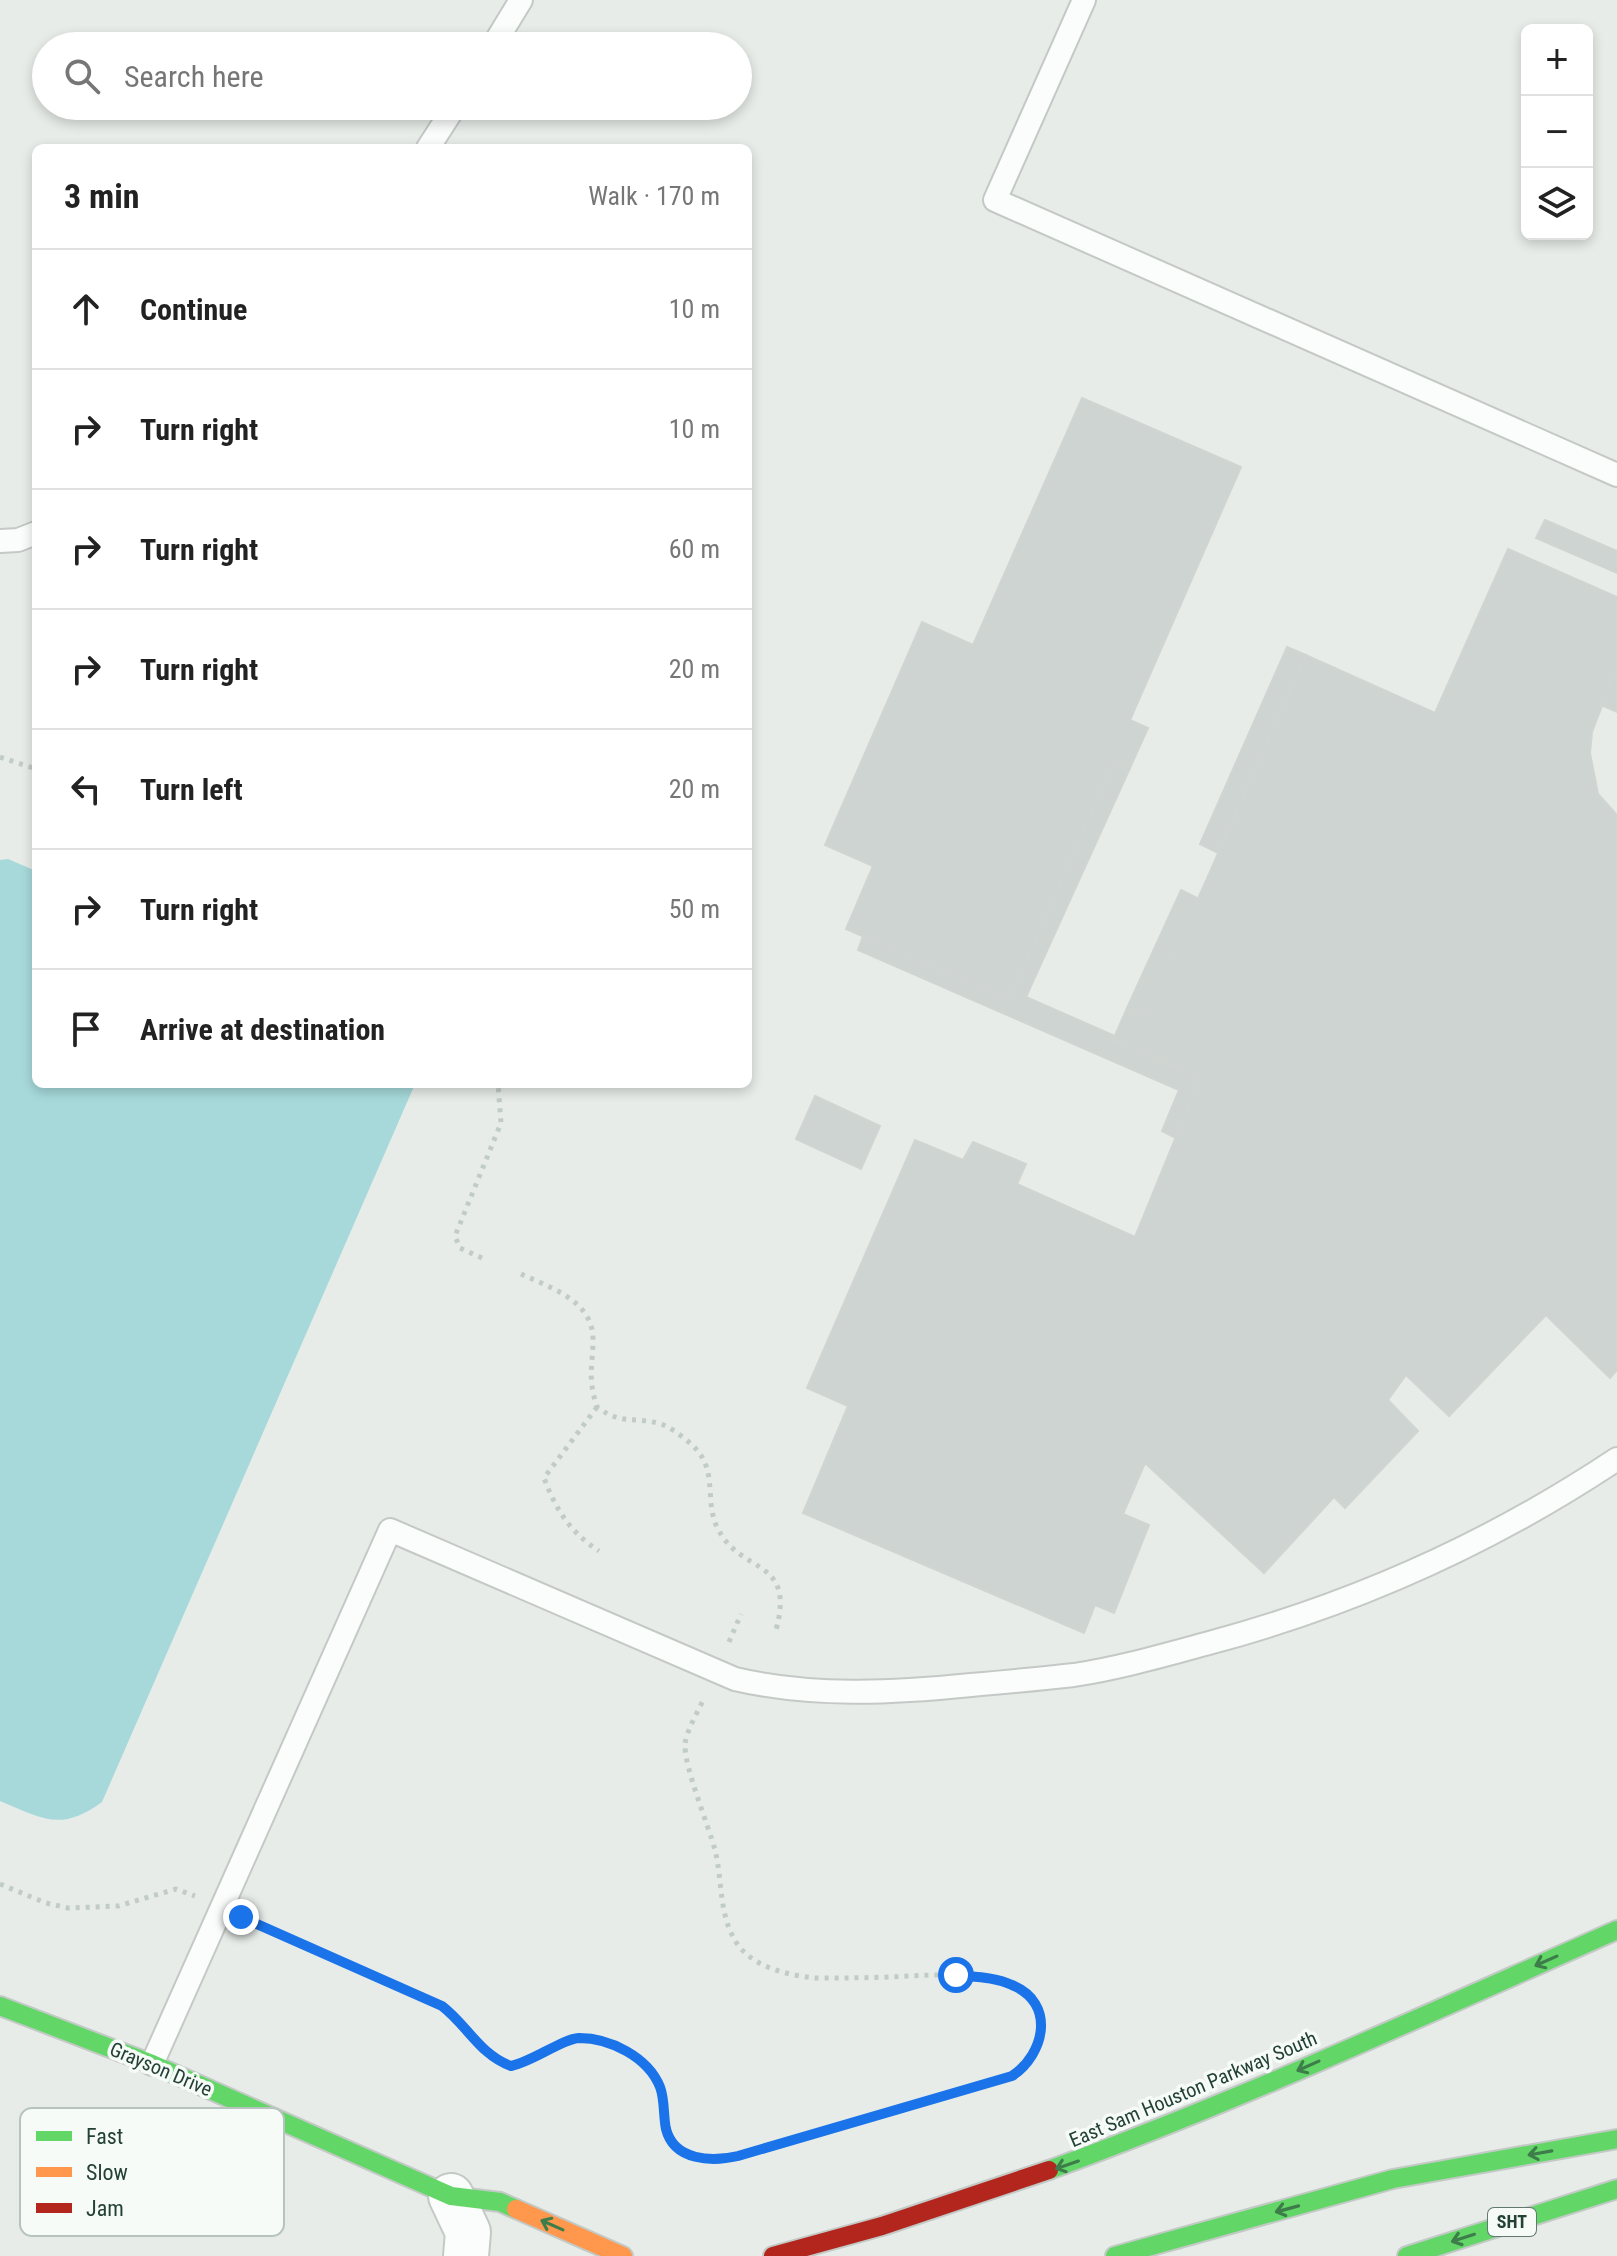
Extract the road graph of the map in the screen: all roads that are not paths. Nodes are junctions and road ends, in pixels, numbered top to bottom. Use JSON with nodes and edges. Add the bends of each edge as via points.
{"nodes":[{"id":1,"x":521,"y":0,"type":"edge"},
{"id":2,"x":1084,"y":0,"type":"edge"},
{"id":3,"x":502,"y":32,"type":"edge"},
{"id":4,"x":446,"y":120,"type":"edge"},
{"id":5,"x":431,"y":144,"type":"edge"},
{"id":6,"x":1617,"y":475,"type":"edge"},
{"id":7,"x":32,"y":535,"type":"edge"},
{"id":8,"x":0,"y":541,"type":"edge"},
{"id":9,"x":1617,"y":1459,"type":"edge"},
{"id":10,"x":1617,"y":1930,"type":"edge"},
{"id":11,"x":0,"y":2006,"type":"edge"},
{"id":12,"x":152,"y":2064,"type":"junction"},
{"id":13,"x":252,"y":2108,"type":"edge"},
{"id":14,"x":284,"y":2122,"type":"edge"},
{"id":15,"x":1617,"y":2139,"type":"edge"},
{"id":16,"x":1617,"y":2189,"type":"edge"},
{"id":17,"x":451,"y":2196,"type":"junction"},
{"id":18,"x":466,"y":2256,"type":"edge"},
{"id":19,"x":623,"y":2256,"type":"edge"},
{"id":20,"x":773,"y":2256,"type":"edge"},
{"id":21,"x":1115,"y":2256,"type":"edge"},
{"id":22,"x":1407,"y":2256,"type":"edge"}],
"edges":[{"from":1,"to":3,"type":"lane"},
{"from":2,"to":6,"type":"lane","via":[[995,200]]},
{"from":4,"to":5,"type":"lane"},
{"from":7,"to":8,"type":"lane"},
{"from":9,"to":12,"type":"lane","via":[[1470,1547],[1343,1602],[1268,1627],[1075,1675],[894,1691],[814,1691],[735,1679],[390,1530]]},
{"from":10,"to":20,"type":"main road","name":"East Sam Houston Parkway South","one_way":true,"via":[[1092,2156],[838,2240]]},
{"from":11,"to":12,"type":"main road","name":"Grayson Drive"},
{"from":12,"to":13,"type":"main road","name":"Grayson Drive"},
{"from":14,"to":17,"type":"main road","name":"Grayson Drive"},
{"from":15,"to":21,"type":"main road","one_way":true,"via":[[1393,2179]]},
{"from":16,"to":22,"type":"main road","number":"SHT","one_way":true},
{"from":17,"to":18,"type":"street","via":[[468,2232]]},
{"from":19,"to":17,"type":"main road","name":"Grayson Drive","one_way":true,"via":[[500,2202]]}]}
